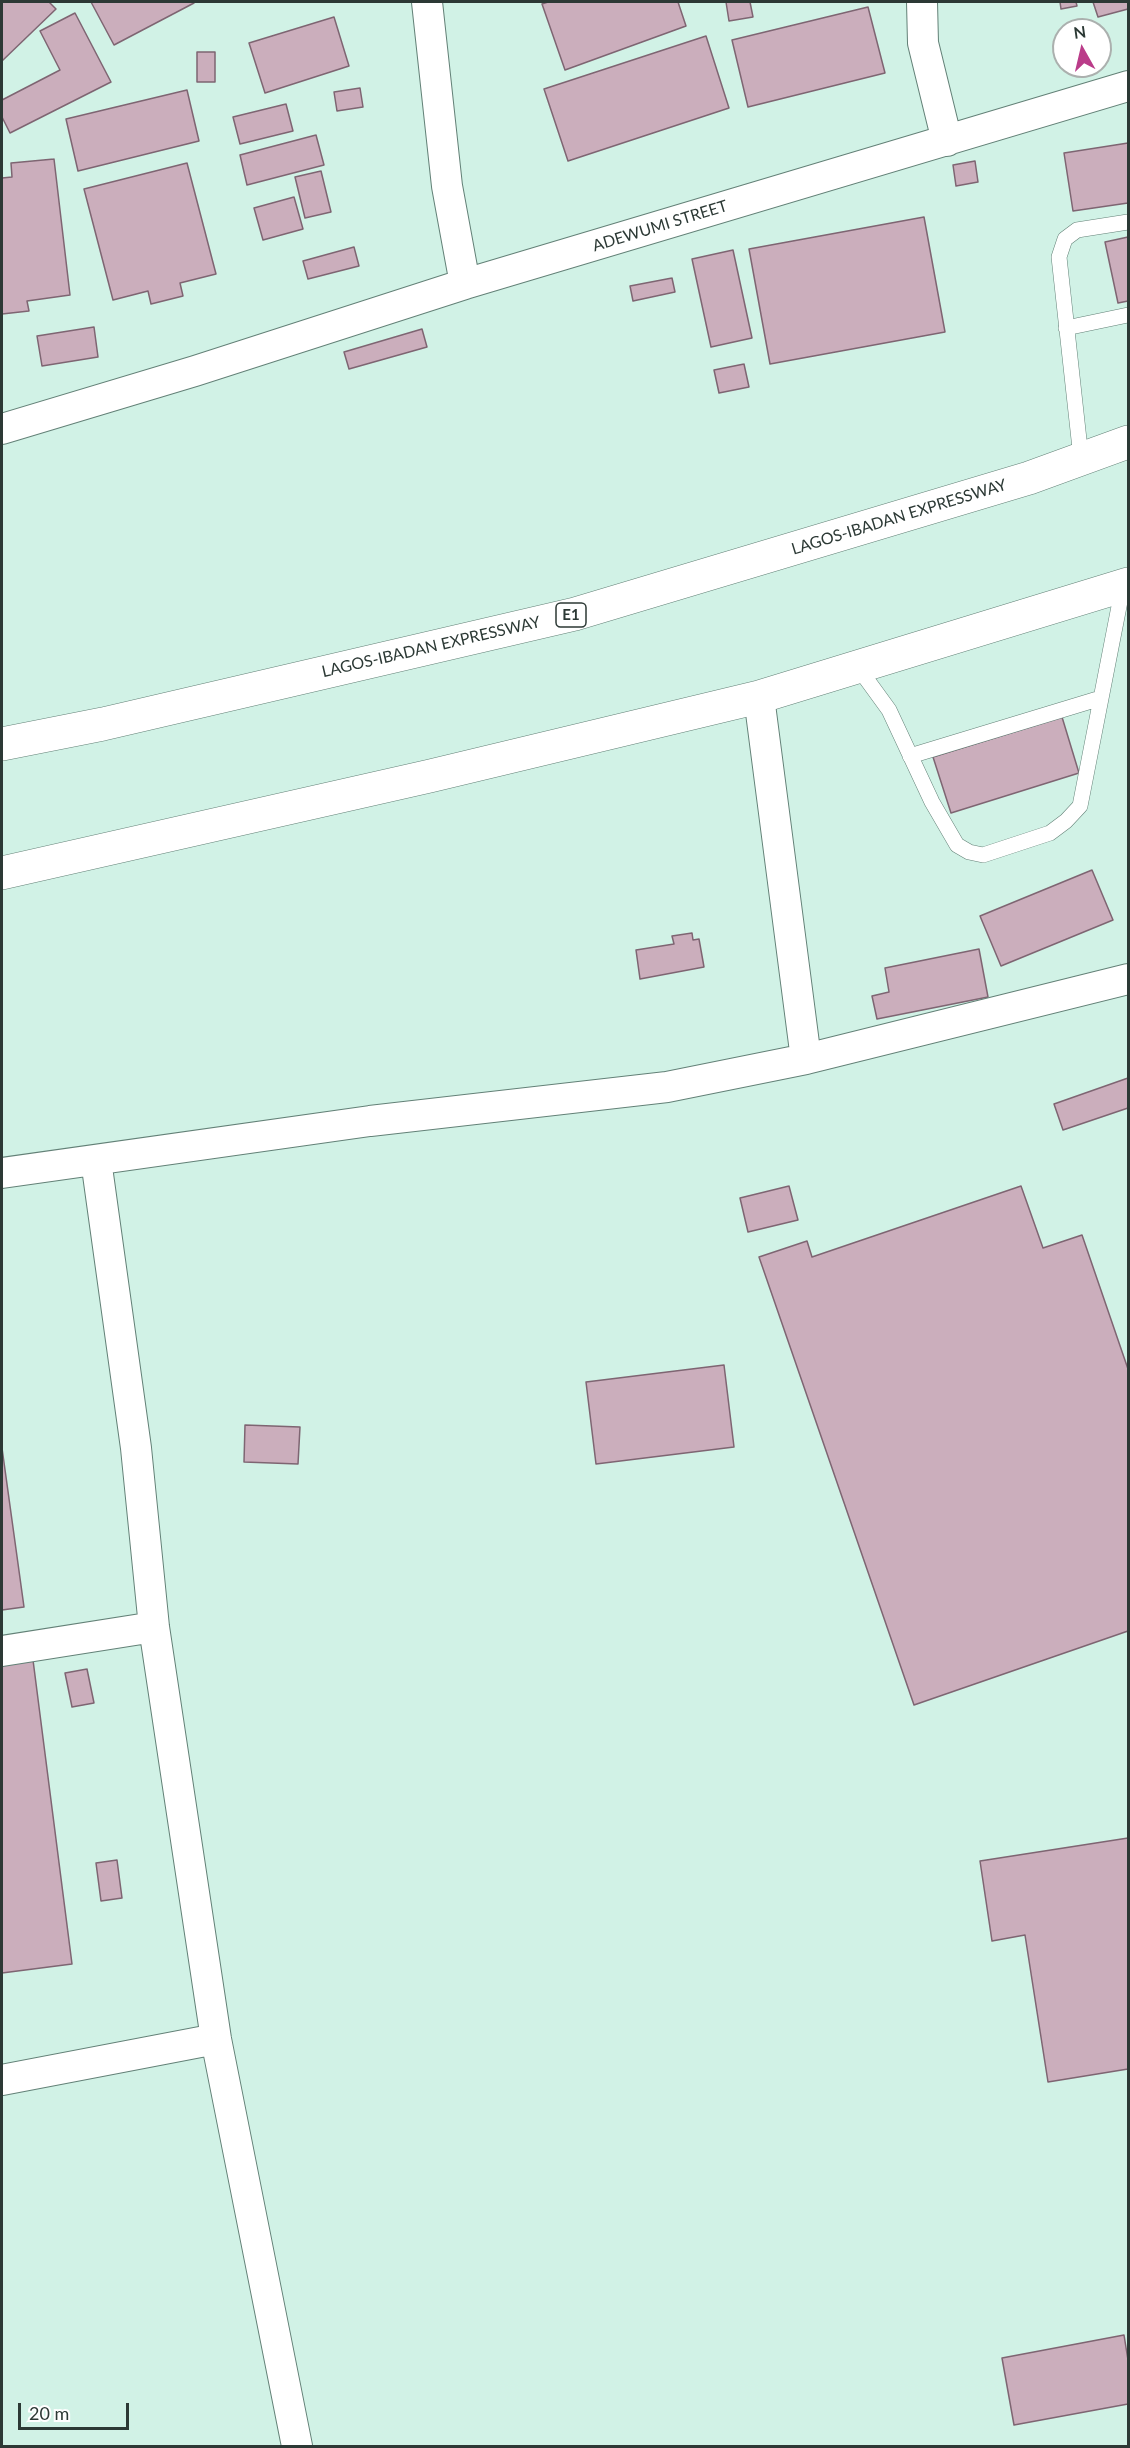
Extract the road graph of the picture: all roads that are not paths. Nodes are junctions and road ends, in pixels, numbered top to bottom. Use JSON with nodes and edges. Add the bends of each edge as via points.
{"nodes":[{"id":1,"x":427,"y":2,"type":"edge"},
{"id":2,"x":921,"y":2,"type":"edge"},
{"id":3,"x":1128,"y":86,"type":"edge"},
{"id":4,"x":947,"y":141,"type":"junction"},
{"id":5,"x":1128,"y":222,"type":"edge"},
{"id":6,"x":465,"y":284,"type":"junction"},
{"id":7,"x":1128,"y":315,"type":"edge"},
{"id":8,"x":1066,"y":328,"type":"junction"},
{"id":9,"x":2,"y":429,"type":"edge"},
{"id":10,"x":1128,"y":442,"type":"edge"},
{"id":11,"x":1082,"y":458,"type":"junction"},
{"id":12,"x":1126,"y":585,"type":"edge"},
{"id":13,"x":856,"y":666,"type":"junction"},
{"id":14,"x":759,"y":697,"type":"junction"},
{"id":15,"x":1101,"y":698,"type":"junction"},
{"id":16,"x":2,"y":744,"type":"edge"},
{"id":17,"x":910,"y":756,"type":"junction"},
{"id":18,"x":2,"y":873,"type":"edge"},
{"id":19,"x":1128,"y":979,"type":"edge"},
{"id":20,"x":806,"y":1059,"type":"junction"},
{"id":21,"x":96,"y":1160,"type":"junction"},
{"id":22,"x":2,"y":1173,"type":"edge"},
{"id":23,"x":154,"y":1627,"type":"junction"},
{"id":24,"x":2,"y":1651,"type":"edge"},
{"id":25,"x":216,"y":2038,"type":"junction"},
{"id":26,"x":2,"y":2080,"type":"edge"},
{"id":27,"x":297,"y":2446,"type":"edge"}],
"edges":[{"from":1,"to":6,"type":"street","via":[[447,186]]},
{"from":2,"to":4,"type":"street","via":[[923,43]]},
{"from":3,"to":4,"type":"street","name":"ADEWUMI STREET"},
{"from":4,"to":6,"type":"street","name":"ADEWUMI STREET"},
{"from":5,"to":8,"type":"lane","via":[[1077,230],[1065,239],[1059,256]]},
{"from":6,"to":9,"type":"street","name":"ADEWUMI STREET"},
{"from":7,"to":8,"type":"lane"},
{"from":8,"to":11,"type":"lane"},
{"from":10,"to":11,"type":"highway","name":"LAGOS-IBADAN EXPRESSWAY","number":"E1"},
{"from":11,"to":16,"type":"highway","name":"LAGOS-IBADAN EXPRESSWAY","number":"E1","via":[[1029,478],[575,614]]},
{"from":12,"to":13,"type":"highway"},
{"from":12,"to":15,"type":"lane"},
{"from":13,"to":14,"type":"highway"},
{"from":13,"to":17,"type":"lane","via":[[889,710]]},
{"from":14,"to":18,"type":"highway"},
{"from":14,"to":20,"type":"street"},
{"from":15,"to":17,"type":"lane"},
{"from":15,"to":17,"type":"lane","via":[[1080,806],[1050,833],[983,855],[957,845]]},
{"from":19,"to":20,"type":"street"},
{"from":20,"to":21,"type":"street","via":[[667,1087],[370,1121]]},
{"from":21,"to":22,"type":"street"},
{"from":21,"to":23,"type":"street","via":[[136,1448]]},
{"from":23,"to":24,"type":"street"},
{"from":23,"to":25,"type":"street"},
{"from":25,"to":26,"type":"street"},
{"from":25,"to":27,"type":"street"}]}
